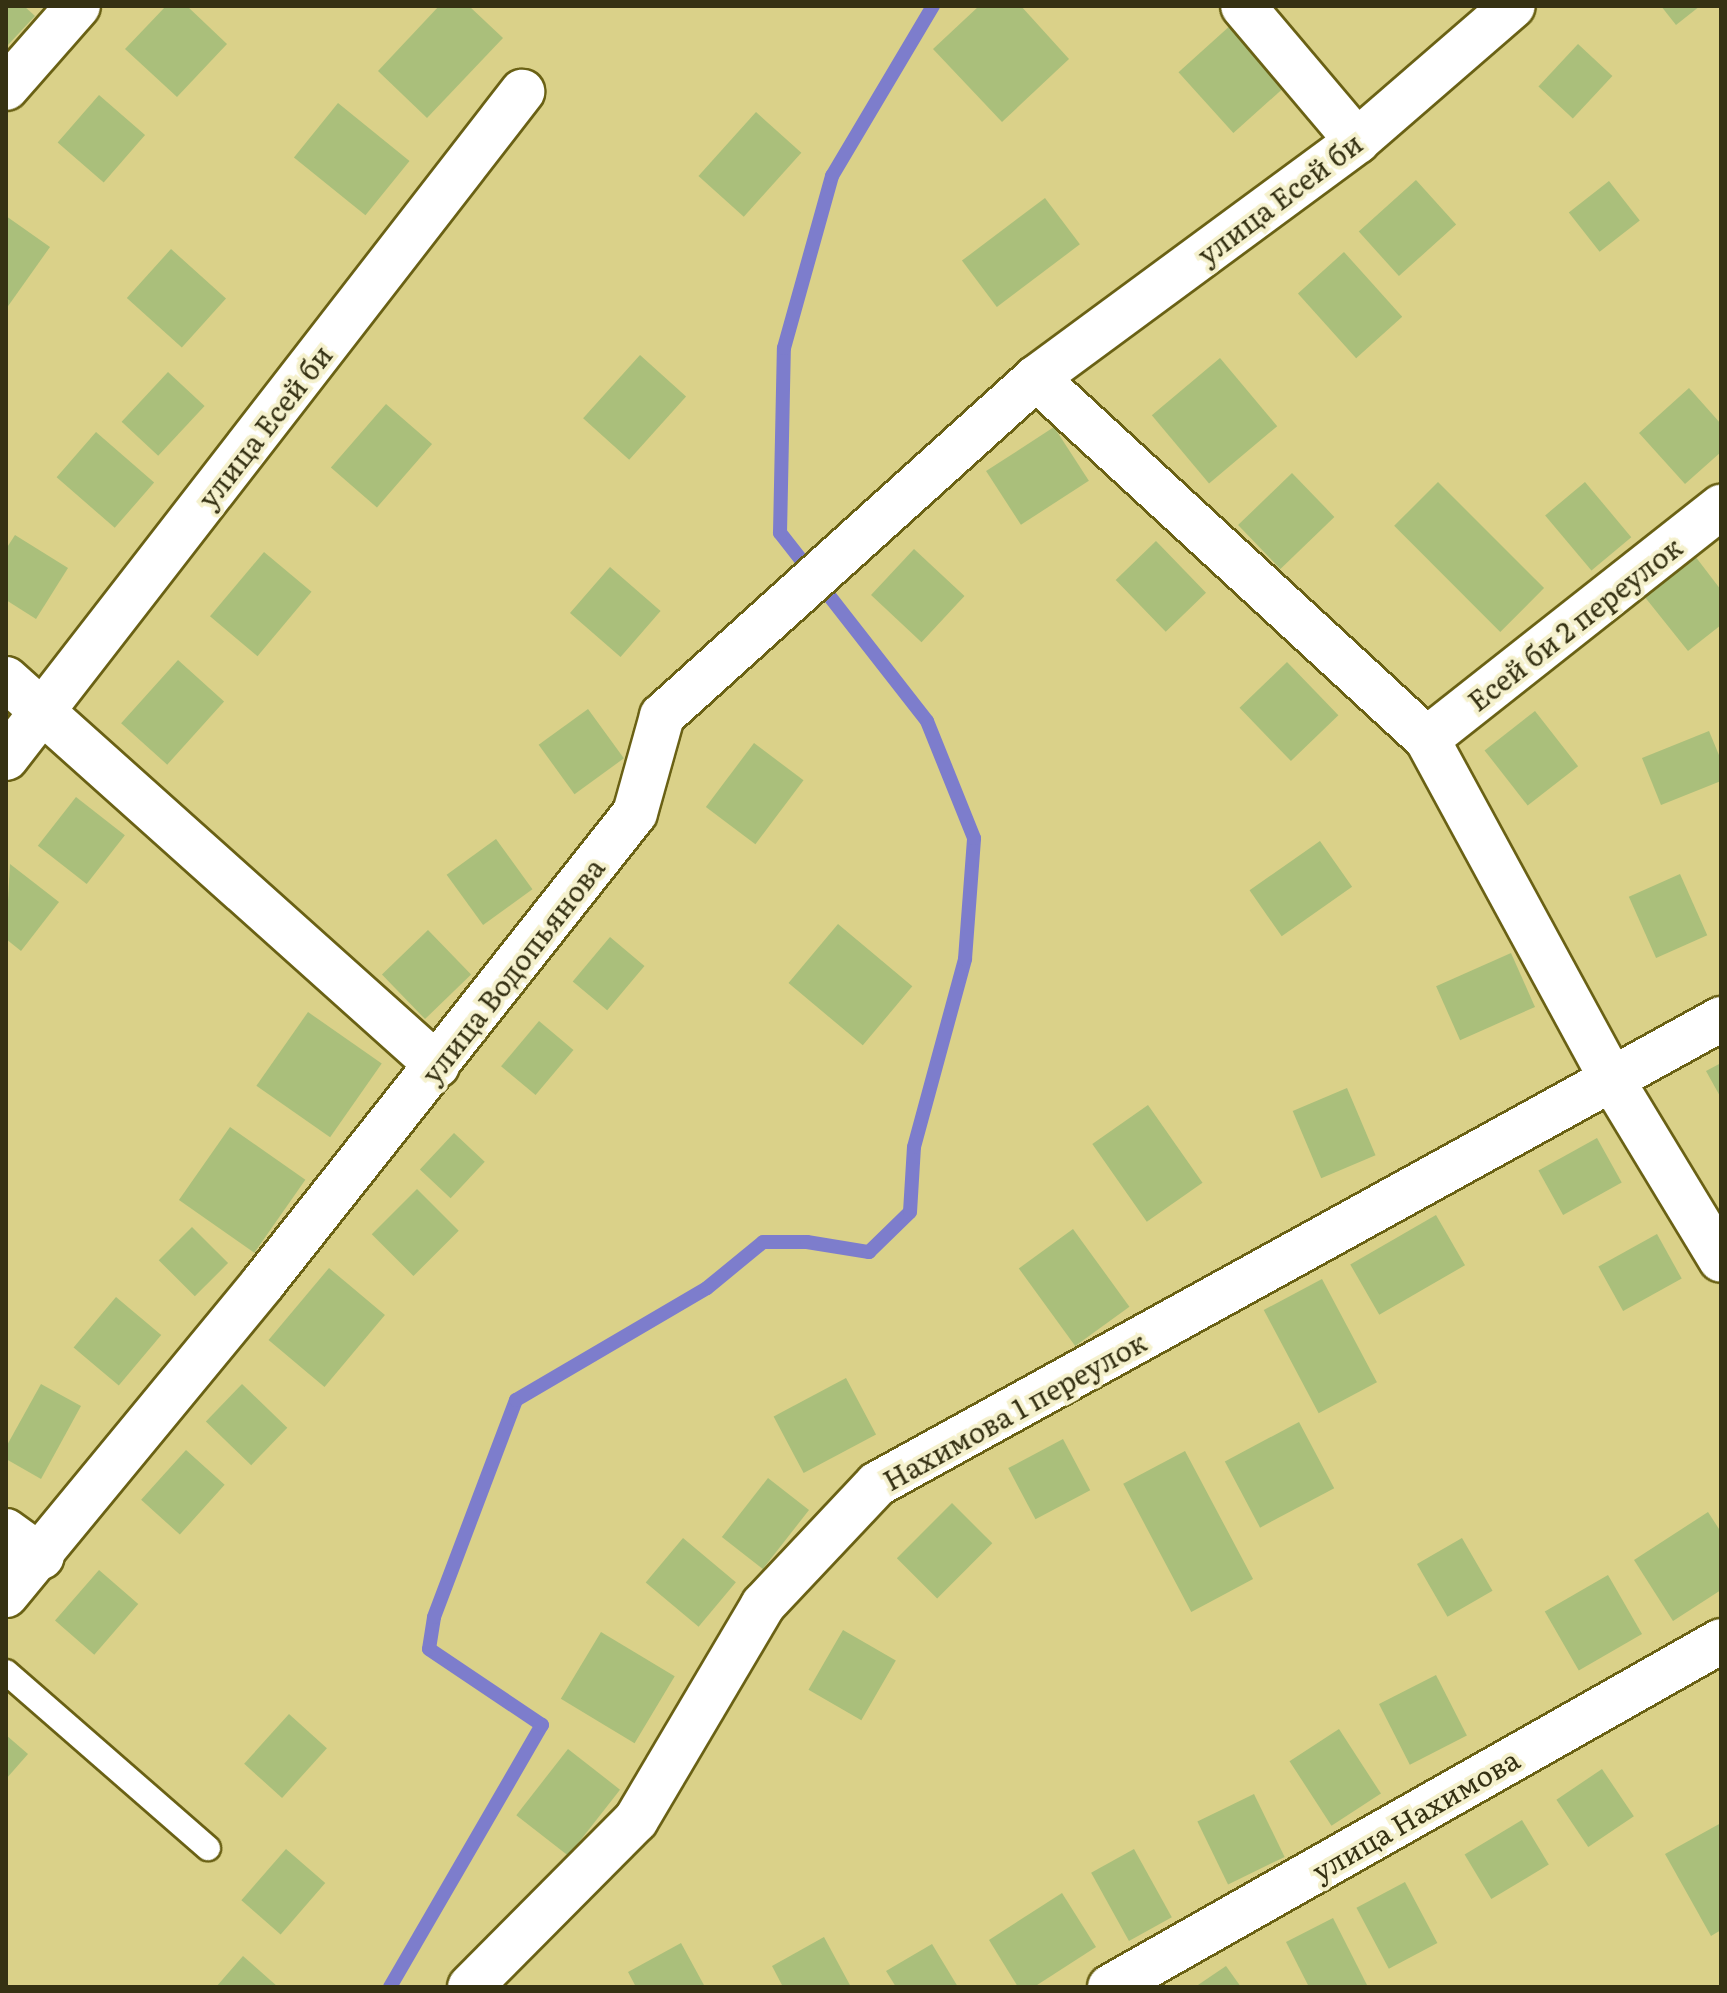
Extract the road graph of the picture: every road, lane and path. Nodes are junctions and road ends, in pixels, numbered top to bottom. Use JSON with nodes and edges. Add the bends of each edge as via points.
{"nodes":[{"id":1,"x":78,"y":6,"type":"edge"},
{"id":2,"x":1243,"y":6,"type":"edge"},
{"id":3,"x":1513,"y":6,"type":"edge"},
{"id":4,"x":6,"y":88,"type":"edge"},
{"id":5,"x":522,"y":92,"type":"dead end"},
{"id":6,"x":1357,"y":141,"type":"junction"},
{"id":7,"x":1036,"y":378,"type":"junction"},
{"id":8,"x":1721,"y":507,"type":"edge"},
{"id":9,"x":6,"y":679,"type":"edge"},
{"id":10,"x":45,"y":710,"type":"junction"},
{"id":11,"x":1427,"y":739,"type":"junction"},
{"id":12,"x":6,"y":758,"type":"edge"},
{"id":13,"x":1721,"y":1019,"type":"edge"},
{"id":14,"x":437,"y":1065,"type":"junction"},
{"id":15,"x":1612,"y":1080,"type":"junction"},
{"id":16,"x":1721,"y":1260,"type":"edge"},
{"id":17,"x":6,"y":1531,"type":"edge"},
{"id":18,"x":42,"y":1557,"type":"junction"},
{"id":19,"x":6,"y":1595,"type":"edge"},
{"id":20,"x":1721,"y":1641,"type":"edge"},
{"id":21,"x":6,"y":1672,"type":"edge"},
{"id":22,"x":208,"y":1848,"type":"dead end"},
{"id":23,"x":470,"y":1987,"type":"edge"},
{"id":24,"x":1110,"y":1987,"type":"edge"}],
"edges":[{"from":1,"to":4,"type":"street"},
{"from":2,"to":6,"type":"street"},
{"from":3,"to":6,"type":"street","name":"улица Есей би"},
{"from":5,"to":10,"type":"street","name":"улица Есей би"},
{"from":6,"to":7,"type":"street","name":"улица Есей би"},
{"from":7,"to":11,"type":"street"},
{"from":7,"to":14,"type":"street","name":"улица Водопьянова","via":[[662,716],[635,813]]},
{"from":8,"to":11,"type":"street","name":"Есей би 2 переулок"},
{"from":9,"to":10,"type":"street"},
{"from":10,"to":12,"type":"street","name":"улица Есей би"},
{"from":10,"to":14,"type":"street"},
{"from":11,"to":15,"type":"street"},
{"from":13,"to":15,"type":"street","name":"Нахимова 1 переулок"},
{"from":14,"to":18,"type":"street","name":"улица Водопьянова"},
{"from":15,"to":16,"type":"street"},
{"from":15,"to":23,"type":"street","name":"Нахимова 1 переулок","via":[[877,1484],[763,1605],[636,1820]]},
{"from":17,"to":18,"type":"street"},
{"from":18,"to":19,"type":"street","name":"улица Водопьянова"},
{"from":20,"to":24,"type":"street","name":"улица Нахимова"},
{"from":21,"to":22,"type":"lane"}]}
